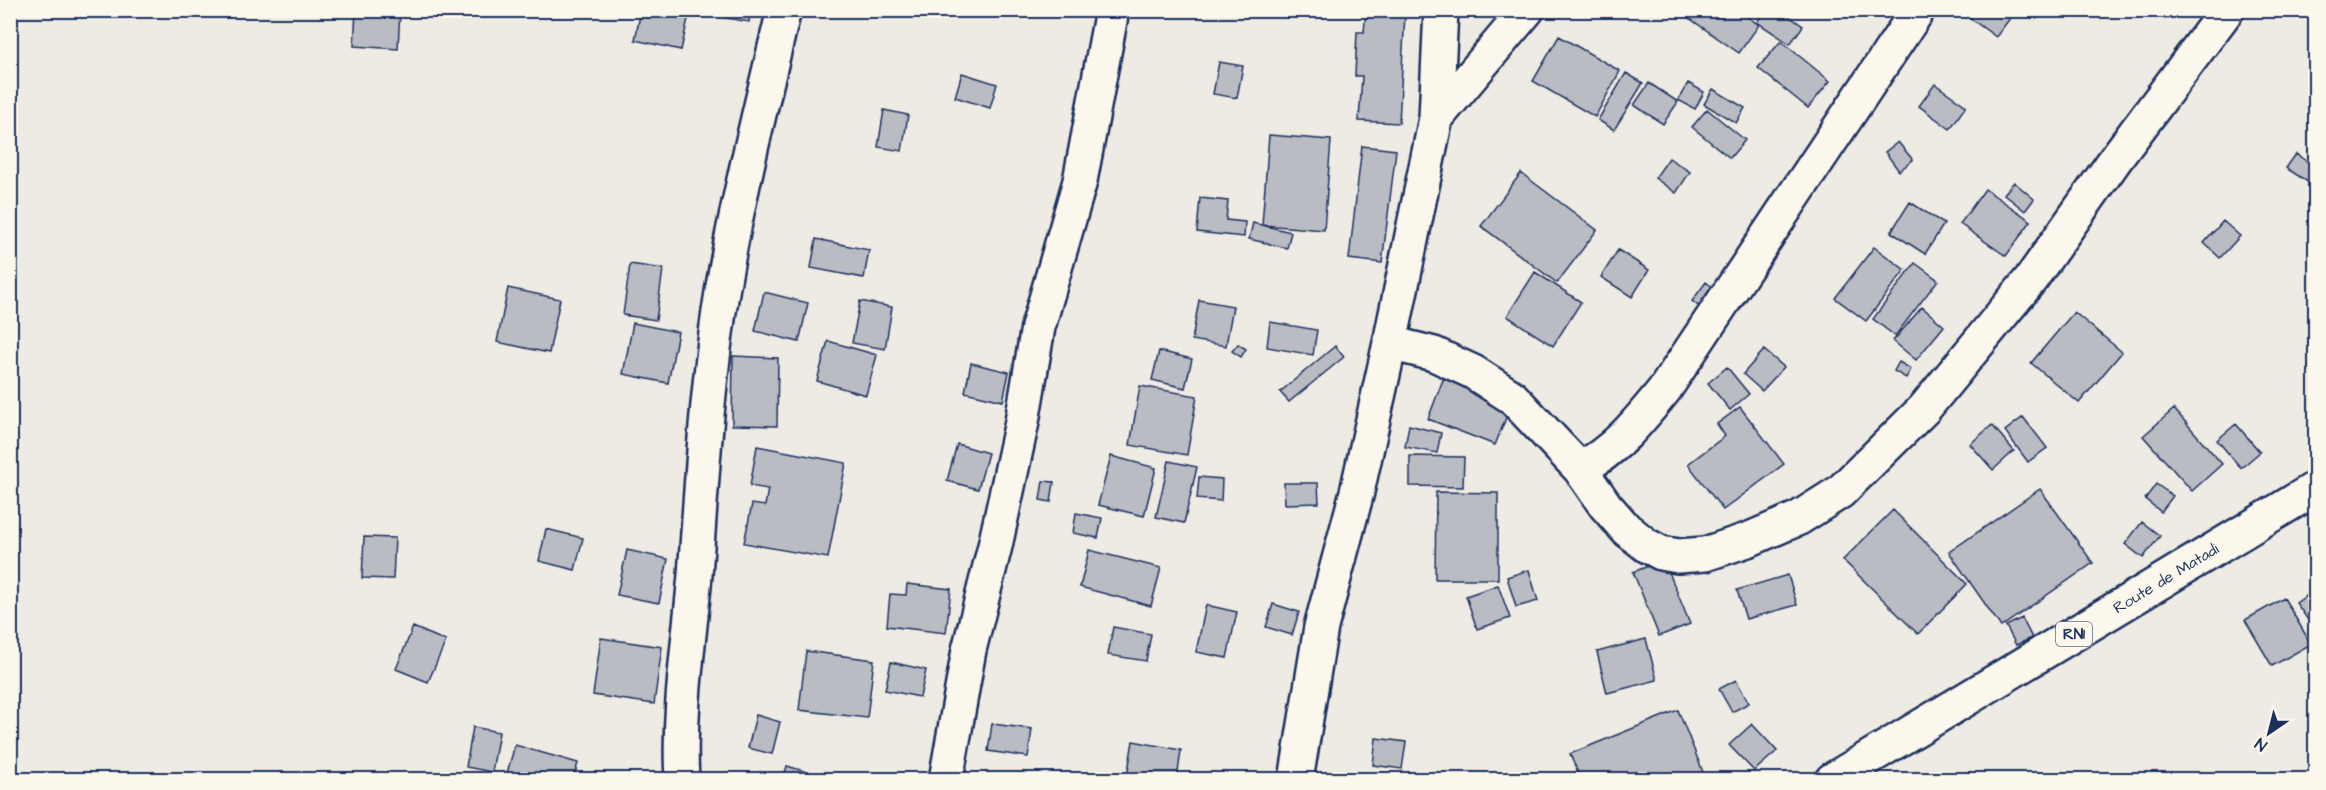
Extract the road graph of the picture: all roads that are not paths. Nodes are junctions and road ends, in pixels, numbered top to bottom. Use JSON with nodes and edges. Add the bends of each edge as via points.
{"nodes":[{"id":1,"x":784,"y":10,"type":"edge"},
{"id":2,"x":1112,"y":10,"type":"edge"},
{"id":3,"x":1441,"y":10,"type":"edge"},
{"id":4,"x":1527,"y":10,"type":"edge"},
{"id":5,"x":1918,"y":10,"type":"edge"},
{"id":6,"x":2227,"y":10,"type":"edge"},
{"id":7,"x":1436,"y":117,"type":"junction"},
{"id":8,"x":1390,"y":343,"type":"junction"},
{"id":9,"x":1580,"y":469,"type":"junction"},
{"id":10,"x":2316,"y":488,"type":"edge"},
{"id":11,"x":682,"y":780,"type":"edge"},
{"id":12,"x":946,"y":780,"type":"edge"},
{"id":13,"x":1296,"y":780,"type":"edge"},
{"id":14,"x":1832,"y":780,"type":"edge"}],
"edges":[{"from":1,"to":11,"type":"main road","via":[[723,286],[686,662],[680,750]]},
{"from":2,"to":12,"type":"main road","via":[[1080,181],[1038,327],[1022,422],[969,650]]},
{"from":3,"to":7,"type":"main road"},
{"from":4,"to":7,"type":"main road"},
{"from":5,"to":9,"type":"main road","via":[[1665,389],[1629,433],[1600,459]]},
{"from":6,"to":9,"type":"main road","via":[[2031,279],[1924,409],[1840,492],[1799,518],[1750,539],[1705,554],[1678,556],[1661,553],[1626,529]]},
{"from":7,"to":8,"type":"main road"},
{"from":8,"to":9,"type":"main road","via":[[1434,354],[1473,372],[1512,397]]},
{"from":8,"to":13,"type":"main road","via":[[1357,492],[1321,627]]},
{"from":10,"to":14,"type":"main road","name":"Route de Matadi","number":"RN1"}]}
